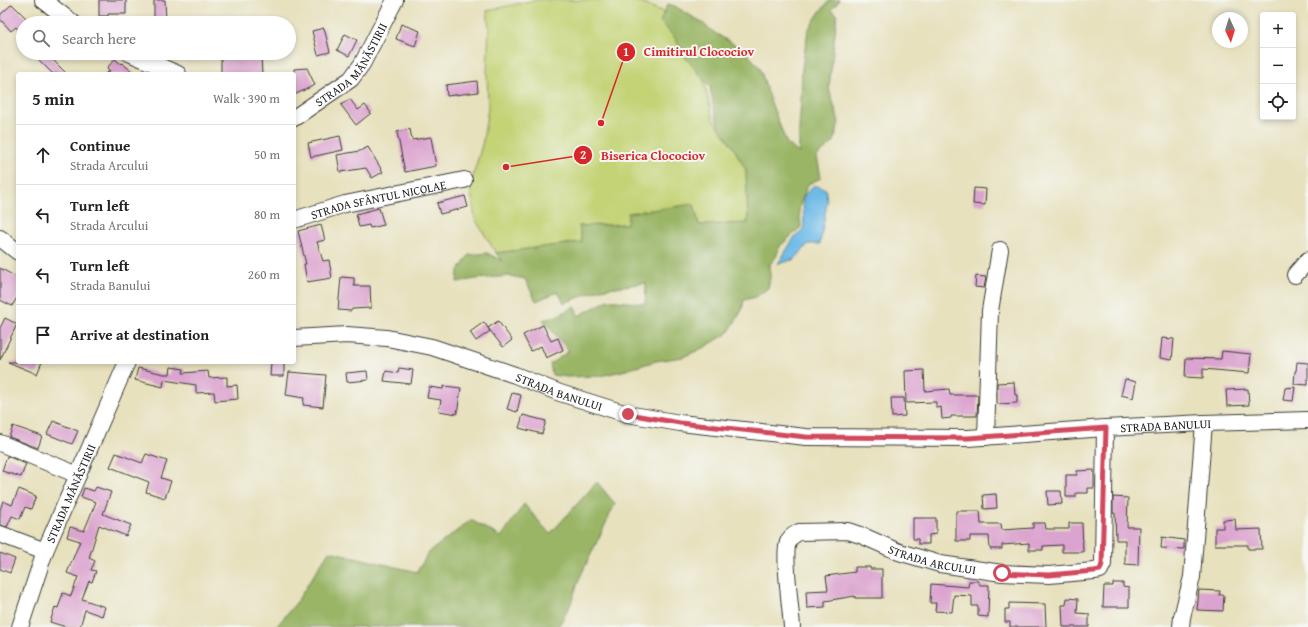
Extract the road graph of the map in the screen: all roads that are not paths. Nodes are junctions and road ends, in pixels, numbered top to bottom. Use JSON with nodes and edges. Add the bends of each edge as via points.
{"nodes":[{"id":1,"x":43,"y":0,"type":"edge"},
{"id":2,"x":395,"y":0,"type":"edge"},
{"id":3,"x":64,"y":16,"type":"edge"},
{"id":4,"x":145,"y":60,"type":"edge"},
{"id":5,"x":173,"y":72,"type":"edge"},
{"id":6,"x":296,"y":117,"type":"edge"},
{"id":7,"x":464,"y":180,"type":"dead end"},
{"id":8,"x":296,"y":219,"type":"edge"},
{"id":9,"x":0,"y":238,"type":"edge"},
{"id":10,"x":16,"y":250,"type":"edge"},
{"id":11,"x":1000,"y":250,"type":"dead end"},
{"id":12,"x":1308,"y":260,"type":"edge"},
{"id":13,"x":1295,"y":276,"type":"dead end"},
{"id":14,"x":296,"y":338,"type":"edge"},
{"id":15,"x":126,"y":364,"type":"edge"},
{"id":16,"x":1308,"y":420,"type":"edge"},
{"id":17,"x":1204,"y":423,"type":"junction"},
{"id":18,"x":1106,"y":428,"type":"junction"},
{"id":19,"x":986,"y":437,"type":"junction"},
{"id":20,"x":0,"y":443,"type":"edge"},
{"id":21,"x":78,"y":475,"type":"junction"},
{"id":22,"x":0,"y":534,"type":"edge"},
{"id":23,"x":45,"y":551,"type":"junction"},
{"id":24,"x":20,"y":627,"type":"edge"},
{"id":25,"x":792,"y":627,"type":"edge"},
{"id":26,"x":1181,"y":627,"type":"edge"}],
"edges":[{"from":1,"to":3,"type":"street"},
{"from":2,"to":6,"type":"street","name":"STRADA MĂNĂSTIRII","via":[[362,64],[351,79]]},
{"from":4,"to":5,"type":"street"},
{"from":7,"to":8,"type":"street","name":"STRADA SFÂNTUL NICOLAE","via":[[344,204]]},
{"from":9,"to":10,"type":"street"},
{"from":11,"to":19,"type":"street","via":[[990,311]]},
{"from":12,"to":13,"type":"street"},
{"from":14,"to":19,"type":"street","name":"STRADA BANULUI","via":[[347,335],[388,338],[432,347],[560,393],[628,414],[680,423],[806,437]]},
{"from":15,"to":21,"type":"street","name":"STRADA MĂNĂSTIRII"},
{"from":16,"to":17,"type":"street","name":"STRADA BANULUI"},
{"from":17,"to":18,"type":"street","name":"STRADA BANULUI"},
{"from":17,"to":26,"type":"street","via":[[1192,577]]},
{"from":18,"to":19,"type":"street","name":"STRADA BANULUI"},
{"from":18,"to":25,"type":"street","name":"STRADA ARCULUI","via":[[1100,570],[1049,575],[1002,573],[933,562],[899,552],[848,531],[799,532],[788,542],[786,556]]},
{"from":20,"to":21,"type":"street"},
{"from":21,"to":23,"type":"street","name":"STRADA MĂNĂSTIRII"},
{"from":22,"to":23,"type":"street"},
{"from":23,"to":24,"type":"street","name":"STRADA MĂNĂSTIRII"}]}
